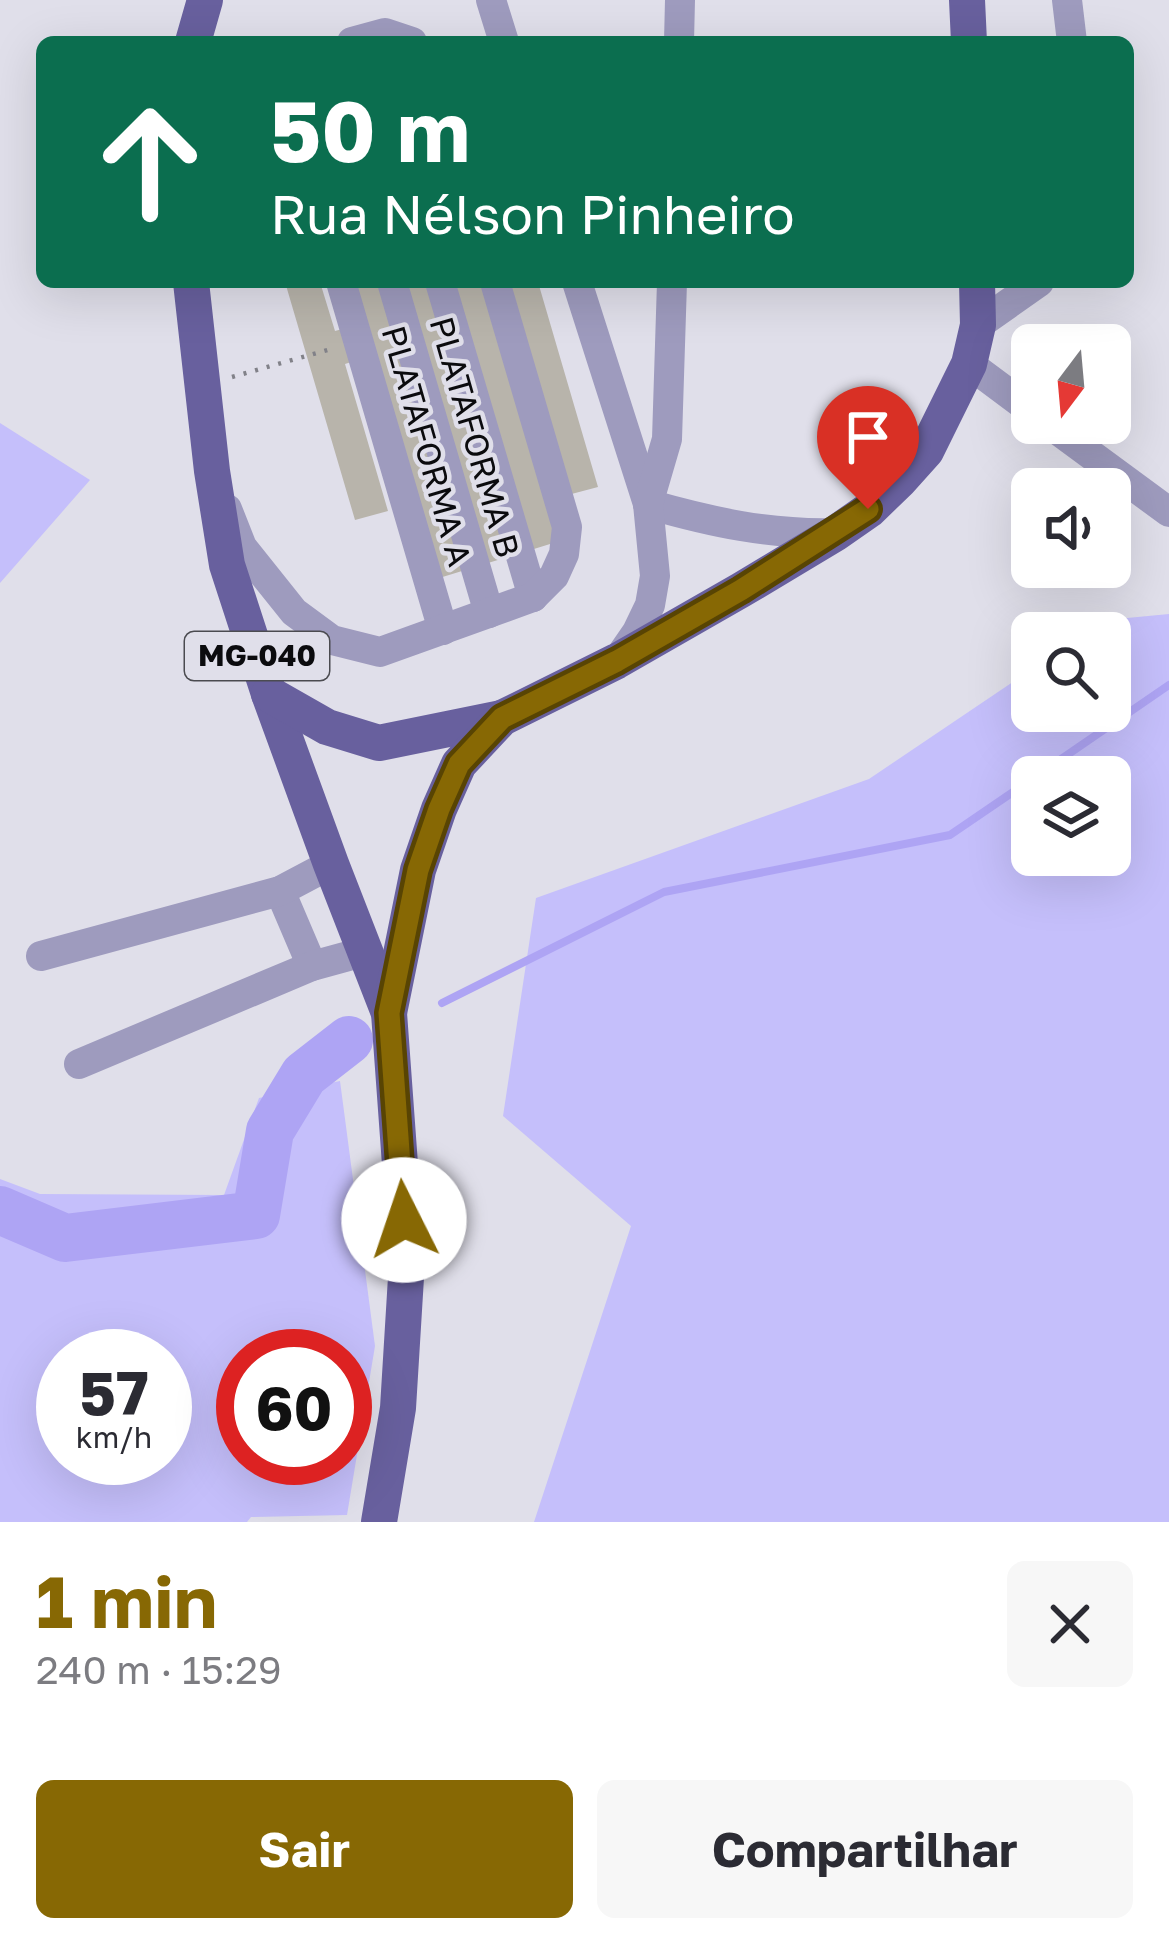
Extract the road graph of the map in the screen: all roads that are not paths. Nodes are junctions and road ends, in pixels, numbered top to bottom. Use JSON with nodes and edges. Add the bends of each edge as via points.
{"nodes":[{"id":1,"x":205,"y":0,"type":"edge"},
{"id":2,"x":491,"y":0,"type":"edge"},
{"id":3,"x":680,"y":0,"type":"edge"},
{"id":4,"x":967,"y":0,"type":"edge"},
{"id":5,"x":1067,"y":0,"type":"edge"},
{"id":6,"x":195,"y":36,"type":"edge"},
{"id":7,"x":502,"y":36,"type":"edge"},
{"id":8,"x":679,"y":36,"type":"edge"},
{"id":9,"x":969,"y":36,"type":"edge"},
{"id":10,"x":1071,"y":36,"type":"edge"},
{"id":11,"x":192,"y":288,"type":"edge"},
{"id":12,"x":343,"y":288,"type":"edge"},
{"id":13,"x":394,"y":288,"type":"edge"},
{"id":14,"x":442,"y":288,"type":"edge"},
{"id":15,"x":497,"y":288,"type":"edge"},
{"id":16,"x":579,"y":288,"type":"edge"},
{"id":17,"x":672,"y":288,"type":"edge"},
{"id":18,"x":977,"y":288,"type":"edge"},
{"id":19,"x":1030,"y":288,"type":"edge"},
{"id":20,"x":978,"y":325,"type":"junction"},
{"id":21,"x":969,"y":364,"type":"junction"},
{"id":22,"x":1011,"y":395,"type":"edge"},
{"id":23,"x":1077,"y":444,"type":"edge"},
{"id":24,"x":212,"y":471,"type":"junction"},
{"id":25,"x":648,"y":504,"type":"junction"},
{"id":26,"x":1169,"y":512,"type":"edge"},
{"id":27,"x":836,"y":532,"type":"junction"},
{"id":28,"x":533,"y":597,"type":"junction"},
{"id":29,"x":489,"y":613,"type":"junction"},
{"id":30,"x":443,"y":630,"type":"junction"},
{"id":31,"x":617,"y":661,"type":"junction"},
{"id":32,"x":269,"y":694,"type":"junction"},
{"id":33,"x":502,"y":718,"type":"junction"},
{"id":34,"x":331,"y":864,"type":"junction"},
{"id":35,"x":280,"y":891,"type":"junction"},
{"id":36,"x":363,"y":952,"type":"junction"},
{"id":37,"x":41,"y":956,"type":"dead end"},
{"id":38,"x":312,"y":967,"type":"junction"},
{"id":39,"x":389,"y":1013,"type":"junction"},
{"id":40,"x":79,"y":1064,"type":"dead end"},
{"id":41,"x":380,"y":1522,"type":"edge"}],
"edges":[{"from":1,"to":6,"type":"main road"},
{"from":2,"to":7,"type":"street"},
{"from":3,"to":8,"type":"street"},
{"from":4,"to":9,"type":"main road"},
{"from":5,"to":10,"type":"street"},
{"from":11,"to":24,"type":"main road","number":"MG-040"},
{"from":12,"to":30,"type":"street","name":"PLATAFORMA A"},
{"from":13,"to":29,"type":"street","name":"PLATAFORMA B"},
{"from":14,"to":28,"type":"street"},
{"from":15,"to":28,"type":"street","via":[[567,527],[554,576]]},
{"from":16,"to":25,"type":"street"},
{"from":17,"to":25,"type":"street","via":[[667,439]]},
{"from":18,"to":20,"type":"main road","number":"MG-040"},
{"from":19,"to":20,"type":"street"},
{"from":20,"to":21,"type":"main road","number":"MG-040"},
{"from":21,"to":22,"type":"street"},
{"from":21,"to":27,"type":"main road","number":"MG-040","via":[[926,451]]},
{"from":23,"to":26,"type":"street"},
{"from":24,"to":30,"type":"street","via":[[242,547],[295,612],[332,640],[380,652]]},
{"from":24,"to":32,"type":"main road","number":"MG-040","via":[[226,565]]},
{"from":25,"to":27,"type":"street","via":[[739,527]]},
{"from":25,"to":31,"type":"street","via":[[650,605]]},
{"from":27,"to":31,"type":"main road","number":"MG-040"},
{"from":28,"to":29,"type":"street"},
{"from":29,"to":30,"type":"street"},
{"from":31,"to":33,"type":"main road","number":"MG-040"},
{"from":32,"to":33,"type":"main road","via":[[327,727],[379,743]]},
{"from":32,"to":34,"type":"main road","number":"MG-040"},
{"from":33,"to":39,"type":"main road","number":"MG-040","via":[[459,764],[439,809]]},
{"from":34,"to":35,"type":"street"},
{"from":34,"to":36,"type":"main road","number":"MG-040"},
{"from":35,"to":37,"type":"street"},
{"from":35,"to":38,"type":"street"},
{"from":36,"to":38,"type":"street"},
{"from":36,"to":39,"type":"main road","number":"MG-040"},
{"from":38,"to":40,"type":"street"},
{"from":39,"to":41,"type":"main road","number":"MG-040","via":[[407,1261],[398,1408]]}]}
